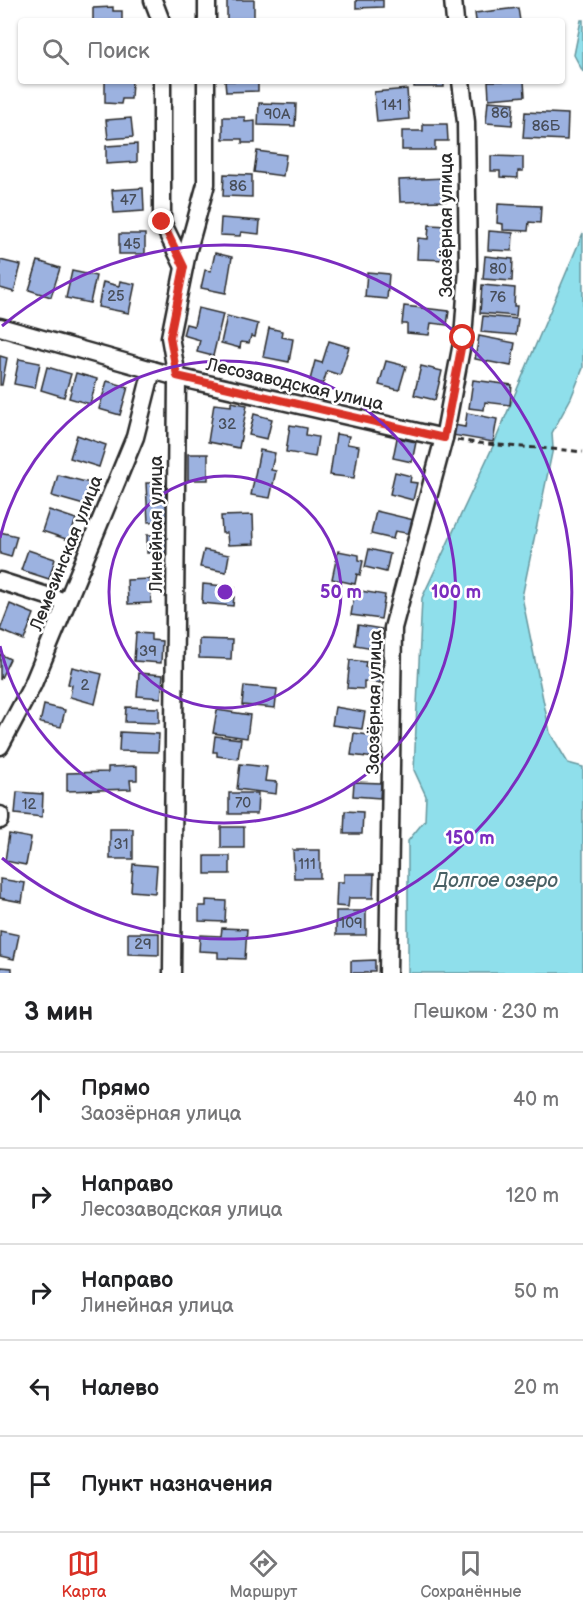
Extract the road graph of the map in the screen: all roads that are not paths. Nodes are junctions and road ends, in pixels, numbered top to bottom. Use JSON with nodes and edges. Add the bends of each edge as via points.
{"nodes":[{"id":1,"x":153,"y":0,"type":"edge"},
{"id":2,"x":207,"y":0,"type":"edge"},
{"id":3,"x":453,"y":0,"type":"edge"},
{"id":4,"x":160,"y":18,"type":"edge"},
{"id":5,"x":207,"y":18,"type":"edge"},
{"id":6,"x":455,"y":18,"type":"edge"},
{"id":7,"x":162,"y":84,"type":"edge"},
{"id":8,"x":206,"y":84,"type":"edge"},
{"id":9,"x":461,"y":84,"type":"edge"},
{"id":10,"x":184,"y":267,"type":"junction"},
{"id":11,"x":0,"y":327,"type":"edge"},
{"id":12,"x":152,"y":370,"type":"junction"},
{"id":13,"x":177,"y":376,"type":"junction"},
{"id":14,"x":444,"y":438,"type":"junction"},
{"id":15,"x":0,"y":581,"type":"edge"},
{"id":16,"x":66,"y":602,"type":"junction"},
{"id":17,"x":0,"y":746,"type":"edge"},
{"id":18,"x":0,"y":815,"type":"edge"},
{"id":19,"x":0,"y":820,"type":"edge"},
{"id":20,"x":172,"y":973,"type":"edge"},
{"id":21,"x":388,"y":973,"type":"edge"}],
"edges":[{"from":1,"to":4,"type":"street"},
{"from":2,"to":5,"type":"street"},
{"from":3,"to":6,"type":"street"},
{"from":7,"to":10,"type":"street","via":[[162,222]]},
{"from":8,"to":10,"type":"street","name":"Линейная улица","via":[[206,184]]},
{"from":9,"to":14,"type":"street","name":"Заозёрная улица","via":[[466,122],[468,269],[463,338]]},
{"from":10,"to":13,"type":"street","name":"Линейная улица","via":[[170,337]]},
{"from":11,"to":12,"type":"street","name":"Лесозаводская улица"},
{"from":12,"to":13,"type":"street","name":"Лесозаводская улица"},
{"from":12,"to":16,"type":"street","name":"Лемезинская улица","via":[[135,437]]},
{"from":13,"to":14,"type":"street","name":"Лесозаводская улица"},
{"from":13,"to":20,"type":"street","name":"Линейная улица"},
{"from":14,"to":21,"type":"street","name":"Заозёрная улица","via":[[393,628]]},
{"from":15,"to":16,"type":"street"},
{"from":16,"to":17,"type":"street","name":"Лемезинская улица","via":[[33,684]]},
{"from":18,"to":19,"type":"street"}]}
